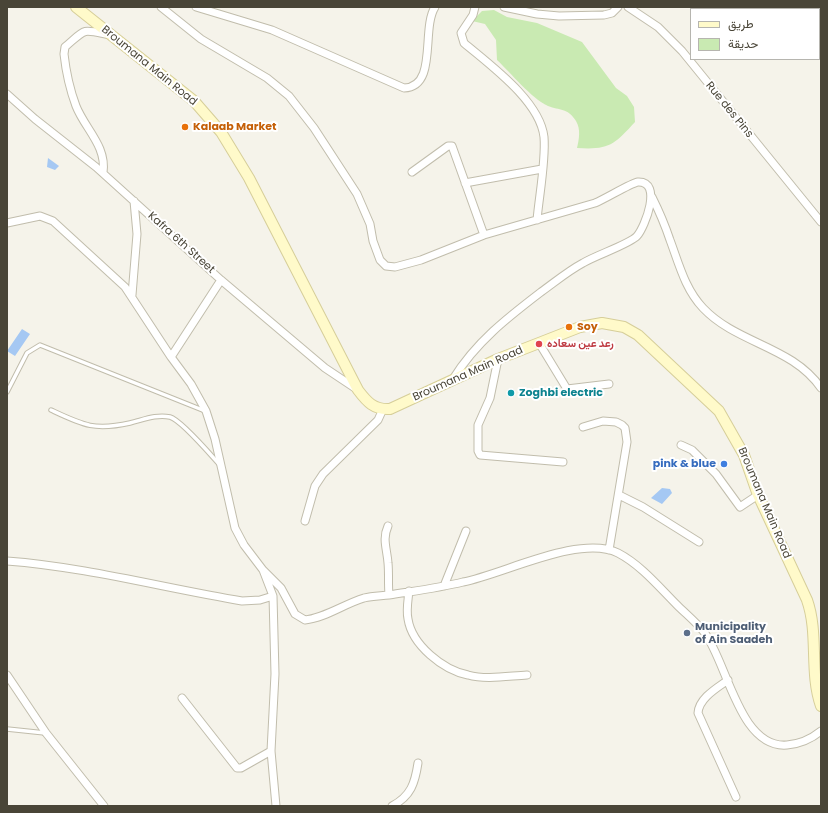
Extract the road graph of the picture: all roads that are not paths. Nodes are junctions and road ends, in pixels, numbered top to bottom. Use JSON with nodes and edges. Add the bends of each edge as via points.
{"nodes":[{"id":1,"x":76,"y":7,"type":"edge"},
{"id":2,"x":161,"y":7,"type":"edge"},
{"id":3,"x":196,"y":7,"type":"edge"},
{"id":4,"x":435,"y":7,"type":"edge"},
{"id":5,"x":475,"y":7,"type":"edge"},
{"id":6,"x":504,"y":7,"type":"edge"},
{"id":7,"x":618,"y":7,"type":"edge"},
{"id":8,"x":628,"y":7,"type":"edge"},
{"id":9,"x":110,"y":35,"type":"junction"},
{"id":10,"x":7,"y":94,"type":"edge"},
{"id":11,"x":542,"y":168,"type":"junction"},
{"id":12,"x":412,"y":172,"type":"dead end"},
{"id":13,"x":103,"y":173,"type":"junction"},
{"id":14,"x":465,"y":183,"type":"junction"},
{"id":15,"x":652,"y":197,"type":"junction"},
{"id":16,"x":134,"y":201,"type":"junction"},
{"id":17,"x":537,"y":220,"type":"junction"},
{"id":18,"x":821,"y":222,"type":"edge"},
{"id":19,"x":7,"y":223,"type":"edge"},
{"id":20,"x":484,"y":235,"type":"junction"},
{"id":21,"x":221,"y":280,"type":"junction"},
{"id":22,"x":132,"y":295,"type":"junction"},
{"id":23,"x":539,"y":343,"type":"junction"},
{"id":24,"x":171,"y":357,"type":"junction"},
{"id":25,"x":498,"y":359,"type":"junction"},
{"id":26,"x":453,"y":379,"type":"junction"},
{"id":27,"x":609,"y":384,"type":"dead end"},
{"id":28,"x":821,"y":388,"type":"edge"},
{"id":29,"x":358,"y":390,"type":"junction"},
{"id":30,"x":7,"y":392,"type":"edge"},
{"id":31,"x":383,"y":409,"type":"junction"},
{"id":32,"x":51,"y":410,"type":"dead end"},
{"id":33,"x":206,"y":411,"type":"junction"},
{"id":34,"x":583,"y":427,"type":"dead end"},
{"id":35,"x":681,"y":445,"type":"dead end"},
{"id":36,"x":563,"y":462,"type":"dead end"},
{"id":37,"x":222,"y":466,"type":"junction"},
{"id":38,"x":619,"y":494,"type":"junction"},
{"id":39,"x":758,"y":495,"type":"junction"},
{"id":40,"x":305,"y":521,"type":"dead end"},
{"id":41,"x":388,"y":526,"type":"dead end"},
{"id":42,"x":466,"y":531,"type":"dead end"},
{"id":43,"x":699,"y":542,"type":"dead end"},
{"id":44,"x":609,"y":550,"type":"junction"},
{"id":45,"x":7,"y":560,"type":"edge"},
{"id":46,"x":263,"y":570,"type":"junction"},
{"id":47,"x":444,"y":586,"type":"junction"},
{"id":48,"x":409,"y":591,"type":"junction"},
{"id":49,"x":389,"y":595,"type":"junction"},
{"id":50,"x":273,"y":596,"type":"junction"},
{"id":51,"x":7,"y":675,"type":"edge"},
{"id":52,"x":527,"y":675,"type":"dead end"},
{"id":53,"x":728,"y":680,"type":"junction"},
{"id":54,"x":182,"y":698,"type":"dead end"},
{"id":55,"x":821,"y":706,"type":"edge"},
{"id":56,"x":7,"y":729,"type":"edge"},
{"id":57,"x":821,"y":731,"type":"edge"},
{"id":58,"x":46,"y":733,"type":"junction"},
{"id":59,"x":271,"y":751,"type":"junction"},
{"id":60,"x":418,"y":763,"type":"dead end"},
{"id":61,"x":736,"y":797,"type":"dead end"},
{"id":62,"x":104,"y":806,"type":"edge"},
{"id":63,"x":276,"y":806,"type":"edge"},
{"id":64,"x":392,"y":806,"type":"edge"}],
"edges":[{"from":1,"to":9,"type":"main road","name":"Broumana Main Road"},
{"from":2,"to":20,"type":"street","via":[[201,39],[267,78],[289,96],[314,128],[357,194],[370,224],[372,241],[388,267],[421,260]]},
{"from":3,"to":4,"type":"street","via":[[272,30],[404,88],[416,84],[424,75],[430,18]]},
{"from":5,"to":11,"type":"street","via":[[461,38],[512,85],[536,114],[544,135]]},
{"from":6,"to":7,"type":"street","via":[[559,16],[604,16]]},
{"from":8,"to":18,"type":"street","name":"Rue des Pins","via":[[658,27],[682,51]]},
{"from":9,"to":13,"type":"street","via":[[93,30],[83,31],[65,47],[64,54],[76,105],[82,120],[102,152]]},
{"from":9,"to":29,"type":"main road","name":"Broumana Main Road","via":[[194,101],[221,132],[260,199]]},
{"from":10,"to":13,"type":"street","name":"Kafra 6th Street","via":[[34,119]]},
{"from":11,"to":14,"type":"street"},
{"from":11,"to":17,"type":"street"},
{"from":12,"to":14,"type":"street","via":[[450,145],[454,149]]},
{"from":13,"to":16,"type":"street","name":"Kafra 6th Street"},
{"from":14,"to":20,"type":"street"},
{"from":15,"to":17,"type":"street","via":[[648,187],[639,182],[604,200]]},
{"from":15,"to":26,"type":"street","via":[[643,228],[636,237],[574,268],[498,325],[469,354]]},
{"from":15,"to":28,"type":"street","via":[[663,219],[687,287],[703,308],[740,335],[802,366]]},
{"from":16,"to":21,"type":"street","name":"Kafra 6th Street"},
{"from":16,"to":22,"type":"street","via":[[137,234]]},
{"from":17,"to":20,"type":"street"},
{"from":19,"to":22,"type":"street","via":[[46,217]]},
{"from":21,"to":24,"type":"street"},
{"from":21,"to":29,"type":"street","name":"Kafra 6th Street","via":[[325,368]]},
{"from":22,"to":24,"type":"street"},
{"from":23,"to":25,"type":"main road","name":"Broumana Main Road"},
{"from":23,"to":27,"type":"street","via":[[567,389]]},
{"from":23,"to":39,"type":"main road","name":"Broumana Main Road","via":[[594,324],[609,323],[630,330],[719,411],[744,455]]},
{"from":24,"to":33,"type":"street","via":[[191,384]]},
{"from":25,"to":26,"type":"main road","name":"Broumana Main Road"},
{"from":25,"to":36,"type":"street","via":[[490,398],[478,425],[480,455]]},
{"from":26,"to":31,"type":"main road","name":"Broumana Main Road","via":[[396,406]]},
{"from":29,"to":31,"type":"main road","name":"Broumana Main Road","via":[[372,406]]},
{"from":30,"to":33,"type":"lane","via":[[27,353],[40,345]]},
{"from":31,"to":40,"type":"street","via":[[378,420],[323,474],[315,486]]},
{"from":32,"to":37,"type":"lane","via":[[80,424],[97,427],[115,426],[153,416],[170,418],[179,423]]},
{"from":33,"to":37,"type":"street"},
{"from":34,"to":38,"type":"street","via":[[608,420],[625,428],[627,442]]},
{"from":35,"to":39,"type":"street","via":[[692,450],[716,474],[740,507]]},
{"from":37,"to":46,"type":"street","via":[[235,528]]},
{"from":38,"to":43,"type":"street"},
{"from":38,"to":44,"type":"street"},
{"from":39,"to":55,"type":"main road","name":"Broumana Main Road","via":[[812,614],[817,690]]},
{"from":41,"to":49,"type":"street","via":[[384,544],[388,562]]},
{"from":42,"to":47,"type":"street"},
{"from":44,"to":47,"type":"street","via":[[594,547],[560,552],[480,578]]},
{"from":44,"to":53,"type":"street","via":[[647,574],[704,632]]},
{"from":45,"to":50,"type":"street","via":[[76,570],[242,601]]},
{"from":46,"to":49,"type":"street","via":[[277,583],[296,614],[305,620],[356,600]]},
{"from":46,"to":50,"type":"street"},
{"from":47,"to":48,"type":"street"},
{"from":48,"to":49,"type":"street"},
{"from":48,"to":52,"type":"street","via":[[407,614],[411,631],[424,649],[440,661],[468,675]]},
{"from":50,"to":59,"type":"street","via":[[275,659]]},
{"from":51,"to":58,"type":"street"},
{"from":53,"to":57,"type":"street","via":[[745,719],[765,740],[792,745]]},
{"from":53,"to":61,"type":"street","via":[[713,690],[703,701],[698,713]]},
{"from":54,"to":59,"type":"street","via":[[237,768]]},
{"from":56,"to":58,"type":"lane"},
{"from":58,"to":62,"type":"street"},
{"from":59,"to":63,"type":"street"},
{"from":60,"to":64,"type":"street","via":[[409,794]]}]}
